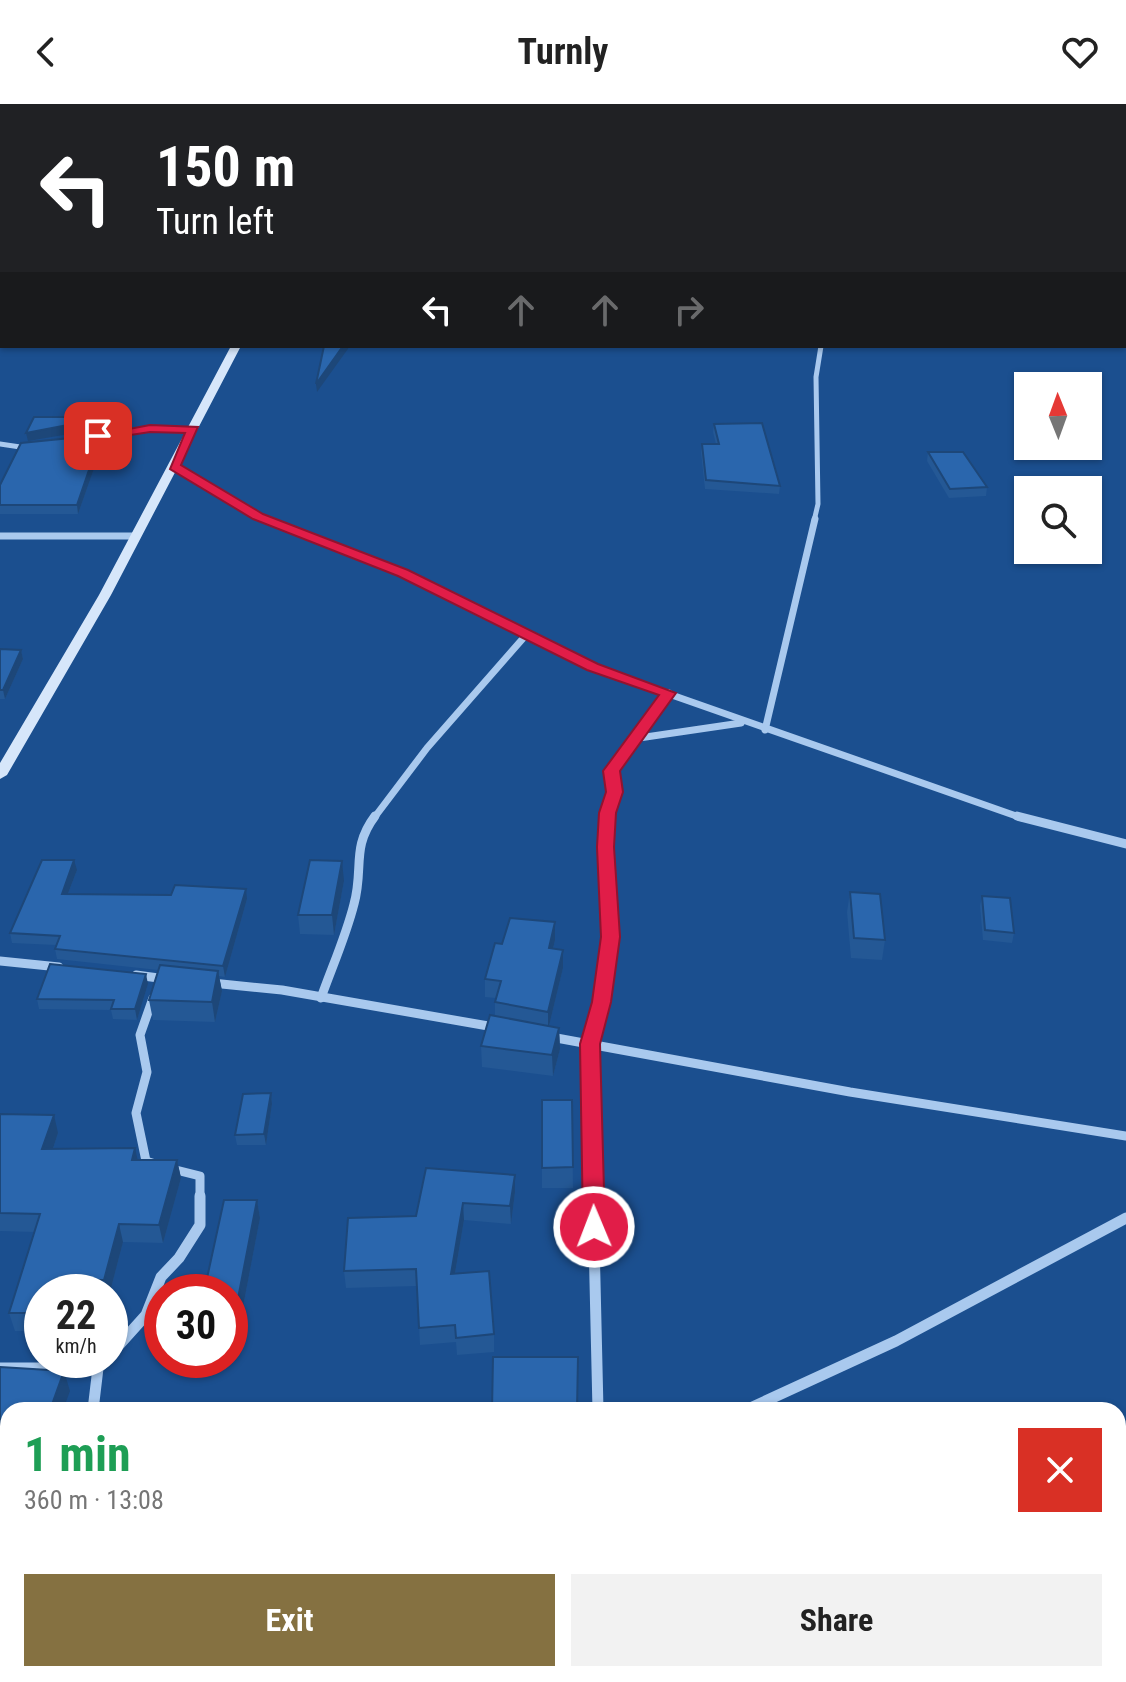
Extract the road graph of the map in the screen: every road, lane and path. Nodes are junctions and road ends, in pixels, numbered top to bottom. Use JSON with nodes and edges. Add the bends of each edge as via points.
{"nodes":[{"id":1,"x":235,"y":348,"type":"edge"},
{"id":2,"x":821,"y":348,"type":"edge"},
{"id":3,"x":193,"y":430,"type":"junction"},
{"id":4,"x":63,"y":442,"type":"edge"},
{"id":5,"x":0,"y":444,"type":"edge"},
{"id":6,"x":38,"y":448,"type":"edge"},
{"id":7,"x":174,"y":467,"type":"junction"},
{"id":8,"x":0,"y":536,"type":"edge"},
{"id":9,"x":135,"y":536,"type":"junction"},
{"id":10,"x":526,"y":635,"type":"junction"},
{"id":11,"x":669,"y":693,"type":"junction"},
{"id":12,"x":744,"y":722,"type":"junction"},
{"id":13,"x":765,"y":730,"type":"junction"},
{"id":14,"x":639,"y":738,"type":"junction"},
{"id":15,"x":0,"y":775,"type":"edge"},
{"id":16,"x":1126,"y":844,"type":"edge"},
{"id":17,"x":0,"y":961,"type":"edge"},
{"id":18,"x":63,"y":968,"type":"edge"},
{"id":19,"x":126,"y":974,"type":"edge"},
{"id":20,"x":158,"y":978,"type":"junction"},
{"id":21,"x":174,"y":979,"type":"edge"},
{"id":22,"x":205,"y":982,"type":"edge"},
{"id":23,"x":321,"y":998,"type":"junction"},
{"id":24,"x":499,"y":1028,"type":"edge"},
{"id":25,"x":545,"y":1036,"type":"edge"},
{"id":26,"x":590,"y":1044,"type":"junction"},
{"id":27,"x":1126,"y":1136,"type":"edge"},
{"id":28,"x":1126,"y":1218,"type":"edge"},
{"id":29,"x":128,"y":1335,"type":"edge"},
{"id":30,"x":24,"y":1367,"type":"edge"},
{"id":31,"x":0,"y":1368,"type":"edge"},
{"id":32,"x":99,"y":1378,"type":"edge"},
{"id":33,"x":95,"y":1402,"type":"edge"},
{"id":34,"x":598,"y":1402,"type":"edge"},
{"id":35,"x":763,"y":1402,"type":"edge"}],
"edges":[{"from":1,"to":3,"type":"main road"},
{"from":2,"to":13,"type":"street","via":[[816,377],[818,504]]},
{"from":3,"to":4,"type":"street","via":[[139,429]]},
{"from":3,"to":7,"type":"main road"},
{"from":5,"to":6,"type":"street"},
{"from":7,"to":9,"type":"main road"},
{"from":7,"to":10,"type":"street","via":[[258,517],[403,573]]},
{"from":8,"to":9,"type":"street"},
{"from":9,"to":15,"type":"main road"},
{"from":10,"to":11,"type":"street","via":[[592,667]]},
{"from":10,"to":23,"type":"street","via":[[427,748],[365,830],[358,845],[354,902]]},
{"from":11,"to":12,"type":"street"},
{"from":11,"to":14,"type":"street"},
{"from":12,"to":13,"type":"street"},
{"from":12,"to":14,"type":"street"},
{"from":13,"to":16,"type":"street","via":[[1024,819]]},
{"from":14,"to":26,"type":"street","via":[[612,771],[615,792],[607,813],[605,847],[611,937]]},
{"from":17,"to":18,"type":"street"},
{"from":19,"to":20,"type":"street"},
{"from":20,"to":21,"type":"street"},
{"from":20,"to":29,"type":"street","via":[[140,1035],[147,1072],[136,1113],[146,1161],[200,1176],[200,1225],[161,1277],[146,1315]]},
{"from":22,"to":23,"type":"street"},
{"from":23,"to":24,"type":"street"},
{"from":25,"to":26,"type":"street"},
{"from":26,"to":27,"type":"street"},
{"from":26,"to":34,"type":"street"},
{"from":28,"to":35,"type":"street","via":[[896,1341]]},
{"from":30,"to":31,"type":"street"},
{"from":32,"to":33,"type":"street"}]}
